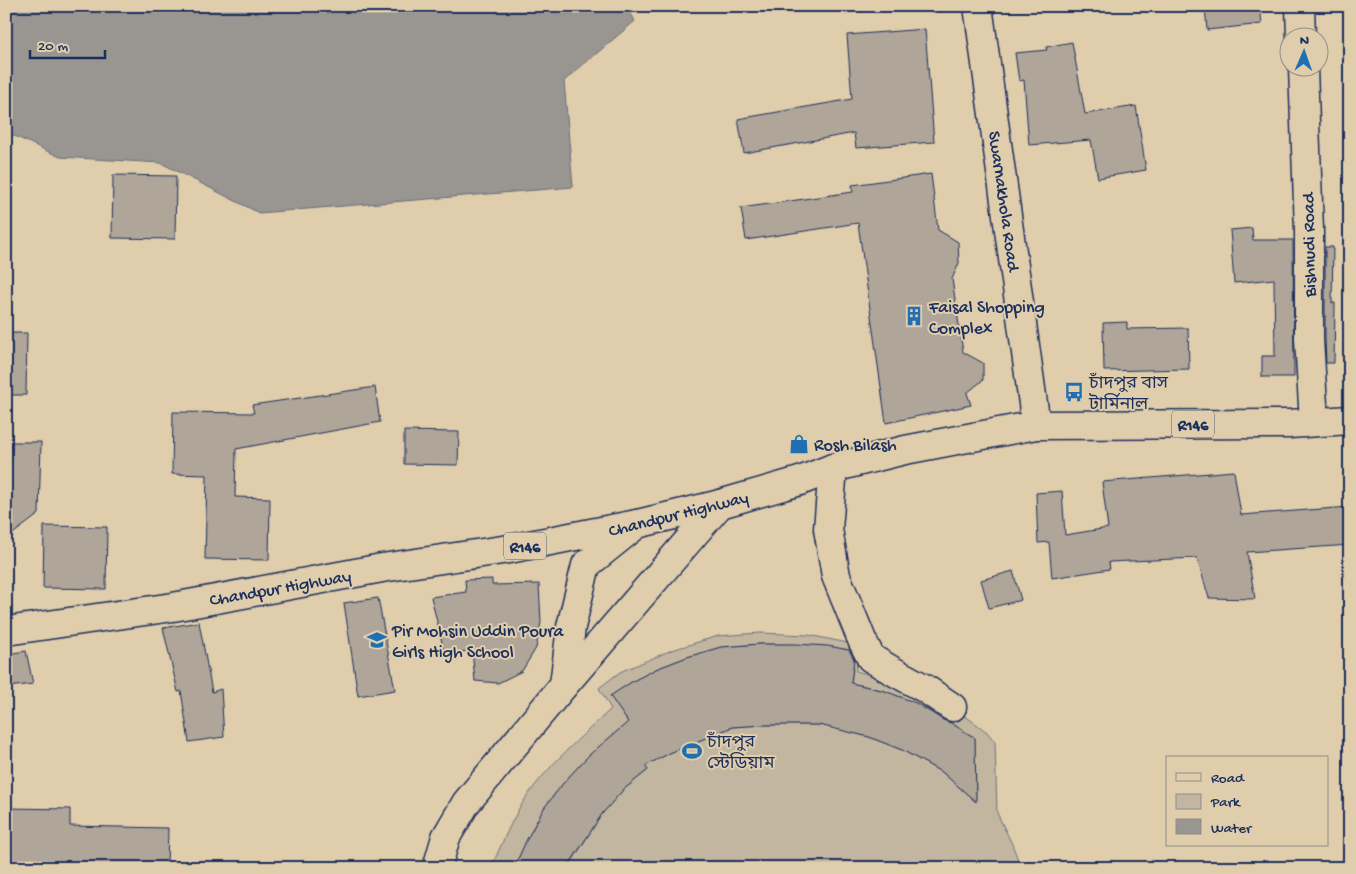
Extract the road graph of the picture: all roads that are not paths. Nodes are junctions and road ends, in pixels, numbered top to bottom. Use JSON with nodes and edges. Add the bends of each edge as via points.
{"nodes":[{"id":1,"x":978,"y":6,"type":"edge"},
{"id":2,"x":1300,"y":6,"type":"edge"},
{"id":3,"x":1301,"y":28,"type":"edge"},
{"id":4,"x":1303,"y":78,"type":"edge"},
{"id":5,"x":1350,"y":420,"type":"edge"},
{"id":6,"x":1314,"y":422,"type":"junction"},
{"id":7,"x":1036,"y":425,"type":"junction"},
{"id":8,"x":833,"y":468,"type":"junction"},
{"id":9,"x":720,"y":504,"type":"junction"},
{"id":10,"x":637,"y":524,"type":"junction"},
{"id":11,"x":6,"y":631,"type":"edge"},
{"id":12,"x":564,"y":685,"type":"junction"},
{"id":13,"x":952,"y":707,"type":"dead end"},
{"id":14,"x":437,"y":868,"type":"edge"}],
"edges":[{"from":1,"to":7,"type":"street","name":"Swarnakhola Road"},
{"from":2,"to":3,"type":"street"},
{"from":4,"to":6,"type":"street","name":"Bishnudi Road"},
{"from":5,"to":6,"type":"street","name":"Chandpur Highway","number":"R146"},
{"from":6,"to":7,"type":"street","name":"Chandpur Highway","number":"R146"},
{"from":7,"to":8,"type":"street","name":"Chandpur Highway","number":"R146","via":[[905,450]]},
{"from":8,"to":9,"type":"street","name":"Chandpur Highway","number":"R146"},
{"from":8,"to":13,"type":"street","via":[[828,529],[836,576],[862,640],[871,658]]},
{"from":9,"to":10,"type":"street","name":"Chandpur Highway","number":"R146"},
{"from":9,"to":12,"type":"street"},
{"from":10,"to":11,"type":"street","name":"Chandpur Highway","number":"R146","via":[[173,607]]},
{"from":10,"to":12,"type":"street","via":[[586,565],[571,627]]},
{"from":12,"to":14,"type":"street","via":[[466,802],[446,837]]}]}
